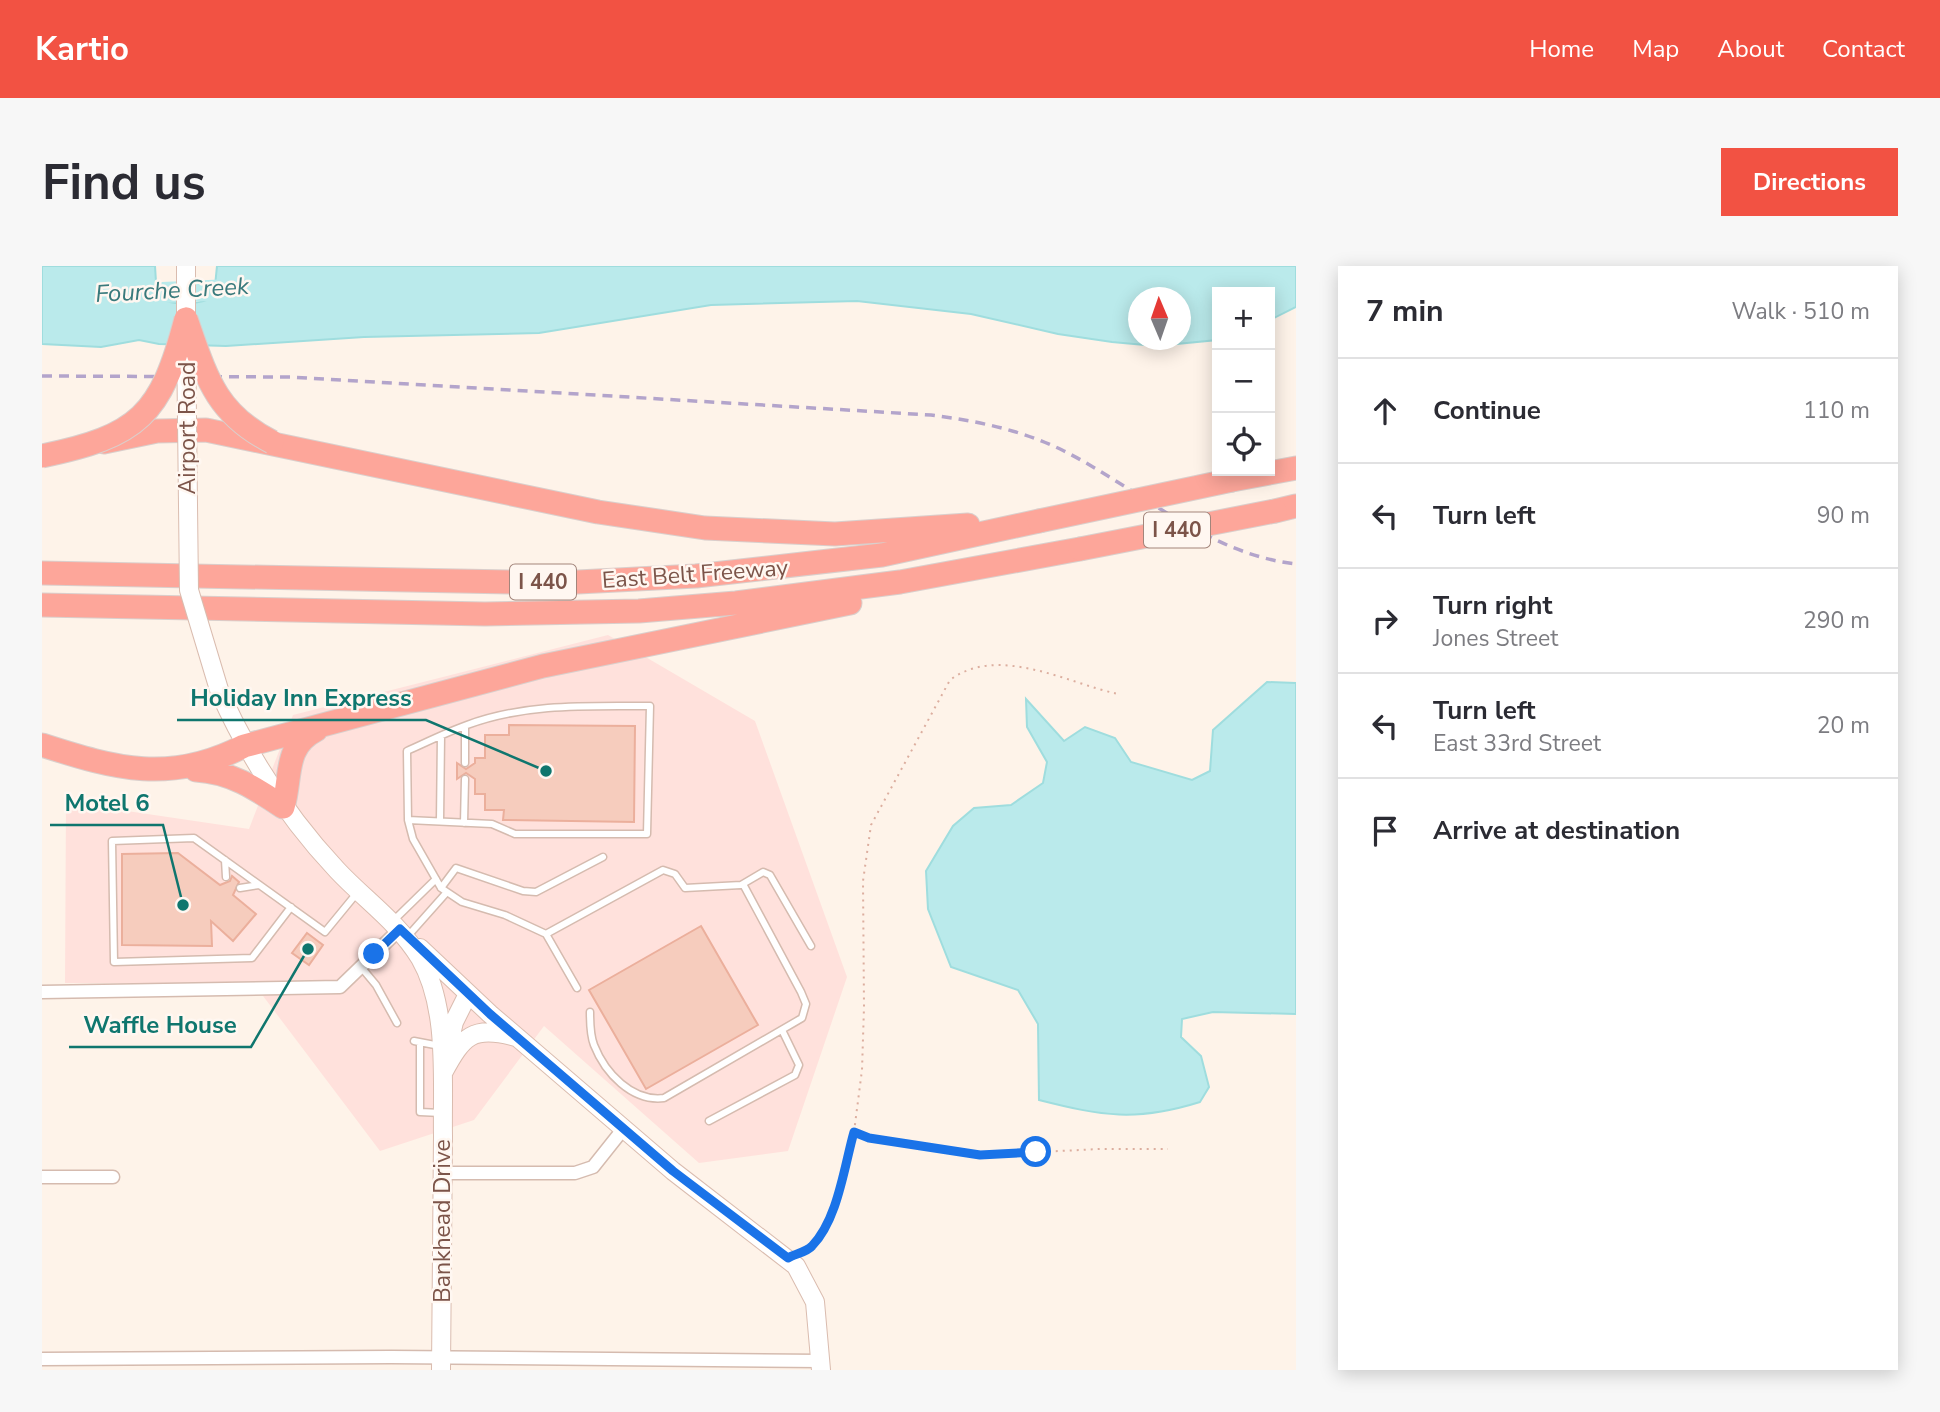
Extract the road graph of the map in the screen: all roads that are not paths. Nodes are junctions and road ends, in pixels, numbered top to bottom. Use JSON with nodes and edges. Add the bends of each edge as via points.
{"nodes":[{"id":1,"x":186,"y":266,"type":"edge"},
{"id":2,"x":186,"y":319,"type":"junction"},
{"id":3,"x":187,"y":428,"type":"junction"},
{"id":4,"x":272,"y":442,"type":"junction"},
{"id":5,"x":98,"y":443,"type":"junction"},
{"id":6,"x":42,"y":456,"type":"edge"},
{"id":7,"x":1296,"y":468,"type":"edge"},
{"id":8,"x":1285,"y":509,"type":"edge"},
{"id":9,"x":1039,"y":521,"type":"junction"},
{"id":10,"x":984,"y":568,"type":"junction"},
{"id":11,"x":42,"y":573,"type":"edge"},
{"id":12,"x":189,"y":590,"type":"joint"},
{"id":13,"x":42,"y":605,"type":"edge"},
{"id":14,"x":328,"y":724,"type":"junction"},
{"id":15,"x":465,"y":726,"type":"junction"},
{"id":16,"x":441,"y":736,"type":"junction"},
{"id":17,"x":42,"y":745,"type":"edge"},
{"id":18,"x":244,"y":746,"type":"junction"},
{"id":19,"x":465,"y":763,"type":"dead end"},
{"id":20,"x":172,"y":769,"type":"junction"},
{"id":21,"x":465,"y":779,"type":"dead end"},
{"id":22,"x":283,"y":807,"type":"junction"},
{"id":23,"x":408,"y":820,"type":"junction"},
{"id":24,"x":440,"y":821,"type":"junction"},
{"id":25,"x":464,"y":823,"type":"junction"},
{"id":26,"x":603,"y":858,"type":"dead end"},
{"id":27,"x":225,"y":860,"type":"junction"},
{"id":28,"x":226,"y":877,"type":"dead end"},
{"id":29,"x":436,"y":879,"type":"junction"},
{"id":30,"x":743,"y":884,"type":"junction"},
{"id":31,"x":260,"y":885,"type":"junction"},
{"id":32,"x":240,"y":888,"type":"dead end"},
{"id":33,"x":444,"y":890,"type":"junction"},
{"id":34,"x":358,"y":891,"type":"junction"},
{"id":35,"x":290,"y":907,"type":"junction"},
{"id":36,"x":400,"y":929,"type":"junction"},
{"id":37,"x":546,"y":934,"type":"junction"},
{"id":38,"x":811,"y":946,"type":"dead end"},
{"id":39,"x":359,"y":966,"type":"junction"},
{"id":40,"x":577,"y":988,"type":"dead end"},
{"id":41,"x":42,"y":992,"type":"edge"},
{"id":42,"x":468,"y":993,"type":"junction"},
{"id":43,"x":590,"y":1012,"type":"dead end"},
{"id":44,"x":397,"y":1023,"type":"dead end"},
{"id":45,"x":782,"y":1030,"type":"junction"},
{"id":46,"x":439,"y":1037,"type":"junction"},
{"id":47,"x":519,"y":1038,"type":"junction"},
{"id":48,"x":443,"y":1073,"type":"junction"},
{"id":49,"x":443,"y":1113,"type":"junction"},
{"id":50,"x":709,"y":1121,"type":"dead end"},
{"id":51,"x":624,"y":1128,"type":"junction"},
{"id":52,"x":443,"y":1173,"type":"junction"},
{"id":53,"x":42,"y":1177,"type":"edge"},
{"id":54,"x":113,"y":1177,"type":"dead end"},
{"id":55,"x":42,"y":1359,"type":"edge"},
{"id":56,"x":441,"y":1364,"type":"edge"},
{"id":57,"x":631,"y":1364,"type":"edge"},
{"id":58,"x":821,"y":1366,"type":"edge"}],
"edges":[{"from":1,"to":2,"type":"main road","name":"Airport Road"},
{"from":2,"to":3,"type":"main road","name":"Airport Road","bridge":true},
{"from":2,"to":4,"type":"highway","bridge":true,"via":[[203,368],[223,406],[245,427]]},
{"from":2,"to":5,"type":"highway","bridge":true,"via":[[174,367],[155,402],[134,423]]},
{"from":3,"to":4,"type":"highway","bridge":true},
{"from":3,"to":5,"type":"highway","bridge":true},
{"from":3,"to":12,"type":"main road","name":"Airport Road","bridge":true},
{"from":4,"to":9,"type":"highway","via":[[632,518],[749,533],[891,532]]},
{"from":5,"to":6,"type":"highway","bridge":true},
{"from":7,"to":9,"type":"highway","name":"East Belt Freeway","number":"I 440","bridge":true},
{"from":8,"to":10,"type":"highway","name":"East Belt Freeway","number":"I 440","bridge":true},
{"from":9,"to":11,"type":"highway","name":"East Belt Freeway","number":"I 440","via":[[882,555],[696,576],[558,583]]},
{"from":10,"to":13,"type":"highway","name":"East Belt Freeway","number":"I 440","via":[[826,592],[639,611],[485,614]]},
{"from":10,"to":14,"type":"highway","via":[[877,597],[543,666]]},
{"from":12,"to":18,"type":"main road","name":"Bankhead Drive","bridge":true,"via":[[220,693]]},
{"from":14,"to":18,"type":"highway"},
{"from":14,"to":22,"type":"highway","via":[[306,735],[292,753]]},
{"from":15,"to":16,"type":"lane"},
{"from":15,"to":19,"type":"lane"},
{"from":15,"to":25,"type":"lane","via":[[564,706],[650,706],[648,834],[515,834],[492,824]]},
{"from":16,"to":23,"type":"lane","via":[[407,751]]},
{"from":16,"to":24,"type":"lane"},
{"from":17,"to":20,"type":"highway","via":[[121,769]]},
{"from":18,"to":20,"type":"highway","via":[[219,760]]},
{"from":18,"to":22,"type":"main road","name":"Bankhead Drive"},
{"from":20,"to":22,"type":"highway","via":[[222,773],[253,786]]},
{"from":21,"to":25,"type":"lane"},
{"from":22,"to":34,"type":"main road","name":"Bankhead Drive"},
{"from":23,"to":24,"type":"lane"},
{"from":23,"to":29,"type":"lane","via":[[413,839]]},
{"from":24,"to":25,"type":"lane"},
{"from":26,"to":33,"type":"lane","via":[[536,892],[456,868]]},
{"from":27,"to":28,"type":"lane"},
{"from":27,"to":31,"type":"lane"},
{"from":27,"to":35,"type":"lane","via":[[194,838],[112,841],[114,962],[252,958]]},
{"from":29,"to":33,"type":"lane"},
{"from":29,"to":36,"type":"lane"},
{"from":30,"to":37,"type":"lane","via":[[685,888],[675,874],[663,870]]},
{"from":30,"to":38,"type":"lane","via":[[763,872],[771,875]]},
{"from":30,"to":45,"type":"lane","via":[[806,1003],[802,1018]]},
{"from":31,"to":32,"type":"lane"},
{"from":31,"to":35,"type":"lane"},
{"from":33,"to":36,"type":"lane"},
{"from":33,"to":37,"type":"lane","via":[[462,902]]},
{"from":34,"to":35,"type":"lane","via":[[325,933]]},
{"from":34,"to":36,"type":"main road","name":"Bankhead Drive"},
{"from":36,"to":39,"type":"street"},
{"from":36,"to":42,"type":"main road"},
{"from":36,"to":46,"type":"main road","name":"Bankhead Drive","via":[[429,979]]},
{"from":37,"to":40,"type":"lane"},
{"from":39,"to":41,"type":"street","via":[[340,987]]},
{"from":39,"to":44,"type":"lane","via":[[376,985]]},
{"from":42,"to":46,"type":"main road","via":[[452,1006]]},
{"from":42,"to":47,"type":"main road"},
{"from":42,"to":48,"type":"main road","name":"Bankhead Drive","via":[[454,1022]]},
{"from":43,"to":45,"type":"lane","via":[[593,1044],[618,1081],[650,1100],[664,1098]]},
{"from":45,"to":50,"type":"lane","via":[[799,1065],[795,1075]]},
{"from":46,"to":48,"type":"main road","name":"Bankhead Drive"},
{"from":46,"to":49,"type":"lane","via":[[417,1043],[420,1112]]},
{"from":47,"to":48,"type":"main road","via":[[494,1033],[469,1036]]},
{"from":47,"to":51,"type":"main road"},
{"from":48,"to":49,"type":"main road","name":"Bankhead Drive"},
{"from":49,"to":52,"type":"main road","name":"Bankhead Drive"},
{"from":51,"to":52,"type":"street","via":[[593,1167],[575,1173]]},
{"from":51,"to":58,"type":"main road","via":[[788,1258],[803,1275],[815,1302]]},
{"from":52,"to":56,"type":"main road","name":"Bankhead Drive"},
{"from":53,"to":54,"type":"street"},
{"from":55,"to":56,"type":"street"},
{"from":56,"to":57,"type":"street"},
{"from":57,"to":58,"type":"street"}]}
